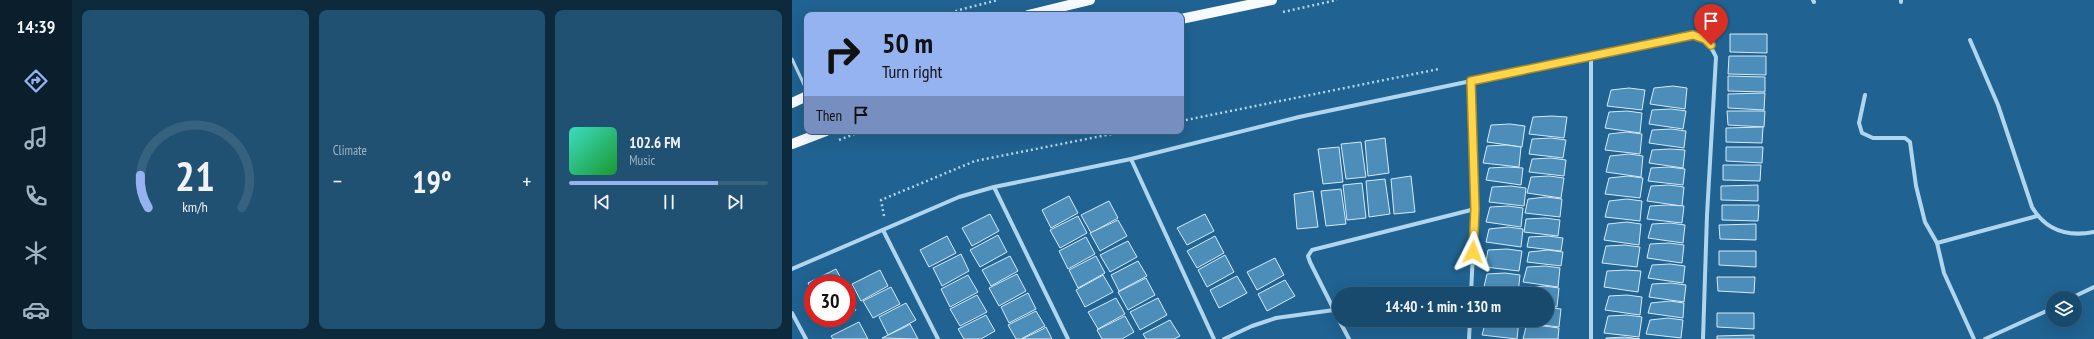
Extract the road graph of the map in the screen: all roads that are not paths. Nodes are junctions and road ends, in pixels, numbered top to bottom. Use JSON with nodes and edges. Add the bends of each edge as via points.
{"nodes":[{"id":1,"x":1090,"y":0,"type":"edge"},
{"id":2,"x":1272,"y":0,"type":"edge"},
{"id":3,"x":1040,"y":12,"type":"edge"},
{"id":4,"x":1184,"y":18,"type":"edge"},
{"id":5,"x":1970,"y":40,"type":"dead end"},
{"id":6,"x":1591,"y":56,"type":"junction"},
{"id":7,"x":792,"y":59,"type":"edge"},
{"id":8,"x":1471,"y":81,"type":"junction"},
{"id":9,"x":804,"y":85,"type":"edge"},
{"id":10,"x":1865,"y":95,"type":"dead end"},
{"id":11,"x":804,"y":97,"type":"edge"},
{"id":12,"x":792,"y":103,"type":"edge"},
{"id":13,"x":818,"y":134,"type":"edge"},
{"id":14,"x":792,"y":144,"type":"edge"},
{"id":15,"x":1131,"y":159,"type":"junction"},
{"id":16,"x":994,"y":187,"type":"junction"},
{"id":17,"x":1475,"y":209,"type":"junction"},
{"id":18,"x":2037,"y":216,"type":"junction"},
{"id":19,"x":883,"y":230,"type":"junction"},
{"id":20,"x":2094,"y":232,"type":"edge"},
{"id":21,"x":1937,"y":243,"type":"junction"},
{"id":22,"x":792,"y":269,"type":"edge"},
{"id":23,"x":1471,"y":287,"type":"edge"},
{"id":24,"x":2094,"y":287,"type":"edge"},
{"id":25,"x":2082,"y":293,"type":"edge"},
{"id":26,"x":1332,"y":306,"type":"edge"},
{"id":27,"x":1332,"y":310,"type":"edge"},
{"id":28,"x":2046,"y":311,"type":"edge"},
{"id":29,"x":792,"y":312,"type":"edge"},
{"id":30,"x":1343,"y":327,"type":"edge"},
{"id":31,"x":1470,"y":327,"type":"edge"},
{"id":32,"x":806,"y":339,"type":"edge"},
{"id":33,"x":938,"y":339,"type":"edge"},
{"id":34,"x":1068,"y":339,"type":"edge"},
{"id":35,"x":1214,"y":339,"type":"edge"},
{"id":36,"x":1224,"y":339,"type":"edge"},
{"id":37,"x":1349,"y":339,"type":"edge"},
{"id":38,"x":1469,"y":339,"type":"edge"},
{"id":39,"x":1591,"y":339,"type":"edge"},
{"id":40,"x":1703,"y":339,"type":"edge"},
{"id":41,"x":1974,"y":339,"type":"edge"},
{"id":42,"x":1985,"y":339,"type":"edge"}],
"edges":[{"from":1,"to":3,"type":"main road"},
{"from":2,"to":4,"type":"main road"},
{"from":5,"to":18,"type":"street","via":[[1998,105]]},
{"from":6,"to":8,"type":"street"},
{"from":6,"to":39,"type":"street"},
{"from":6,"to":40,"type":"street","via":[[1693,35],[1705,39],[1711,45],[1716,58]]},
{"from":7,"to":9,"type":"lane"},
{"from":8,"to":15,"type":"street","via":[[1299,117]]},
{"from":8,"to":17,"type":"street"},
{"from":10,"to":21,"type":"street","via":[[1859,123],[1862,133],[1873,138],[1905,138],[1910,142],[1916,186],[1925,222]]},
{"from":11,"to":12,"type":"main road"},
{"from":13,"to":14,"type":"main road"},
{"from":15,"to":16,"type":"street"},
{"from":15,"to":35,"type":"street"},
{"from":16,"to":19,"type":"street","via":[[959,196]]},
{"from":16,"to":34,"type":"street"},
{"from":17,"to":23,"type":"street"},
{"from":17,"to":26,"type":"street","via":[[1312,250],[1308,256],[1310,262]]},
{"from":18,"to":20,"type":"street","via":[[2058,232]]},
{"from":18,"to":21,"type":"street"},
{"from":19,"to":22,"type":"street"},
{"from":19,"to":33,"type":"street"},
{"from":21,"to":41,"type":"street","via":[[1944,272]]},
{"from":24,"to":25,"type":"street"},
{"from":27,"to":36,"type":"street","via":[[1276,318]]},
{"from":28,"to":42,"type":"street"},
{"from":29,"to":32,"type":"street"},
{"from":30,"to":37,"type":"street"},
{"from":31,"to":38,"type":"street"}]}
